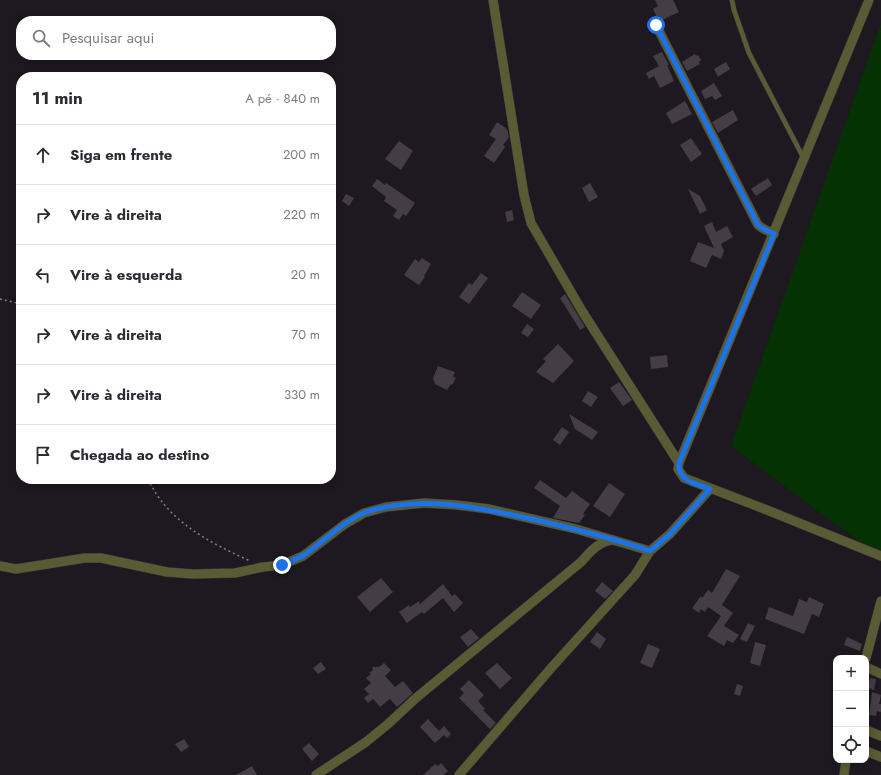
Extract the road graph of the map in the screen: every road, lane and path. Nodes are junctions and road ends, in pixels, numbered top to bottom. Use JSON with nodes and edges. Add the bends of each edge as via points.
{"nodes":[{"id":1,"x":493,"y":0,"type":"edge"},
{"id":2,"x":732,"y":0,"type":"edge"},
{"id":3,"x":869,"y":0,"type":"edge"},
{"id":4,"x":656,"y":25,"type":"dead end"},
{"id":5,"x":804,"y":160,"type":"junction"},
{"id":6,"x":774,"y":234,"type":"junction"},
{"id":7,"x":0,"y":299,"type":"edge"},
{"id":8,"x":16,"y":303,"type":"edge"},
{"id":9,"x":679,"y":463,"type":"junction"},
{"id":10,"x":150,"y":484,"type":"edge"},
{"id":11,"x":710,"y":489,"type":"junction"},
{"id":12,"x":616,"y":540,"type":"junction"},
{"id":13,"x":650,"y":551,"type":"junction"},
{"id":14,"x":881,"y":556,"type":"edge"},
{"id":15,"x":0,"y":566,"type":"edge"},
{"id":16,"x":263,"y":567,"type":"junction"},
{"id":17,"x":881,"y":600,"type":"edge"},
{"id":18,"x":879,"y":613,"type":"edge"},
{"id":19,"x":867,"y":655,"type":"edge"},
{"id":20,"x":869,"y":668,"type":"edge"},
{"id":21,"x":881,"y":674,"type":"edge"},
{"id":22,"x":869,"y":731,"type":"edge"},
{"id":23,"x":881,"y":736,"type":"edge"},
{"id":24,"x":869,"y":752,"type":"edge"},
{"id":25,"x":881,"y":757,"type":"edge"},
{"id":26,"x":846,"y":763,"type":"edge"},
{"id":27,"x":316,"y":775,"type":"edge"},
{"id":28,"x":459,"y":775,"type":"edge"},
{"id":29,"x":844,"y":775,"type":"edge"}],
"edges":[{"from":1,"to":9,"type":"street","via":[[524,195],[531,223],[582,311]]},
{"from":2,"to":5,"type":"lane","via":[[749,53]]},
{"from":3,"to":5,"type":"street"},
{"from":4,"to":6,"type":"street","via":[[758,225]]},
{"from":5,"to":6,"type":"street"},
{"from":6,"to":9,"type":"street"},
{"from":7,"to":8,"type":"path"},
{"from":9,"to":11,"type":"street","via":[[678,469],[684,478]]},
{"from":10,"to":16,"type":"path","via":[[176,518],[215,545]]},
{"from":11,"to":13,"type":"street","via":[[670,534]]},
{"from":11,"to":14,"type":"street"},
{"from":12,"to":13,"type":"street"},
{"from":12,"to":16,"type":"street","via":[[489,509],[424,503],[386,507],[364,513],[303,556],[282,565]]},
{"from":12,"to":27,"type":"street","via":[[604,541],[592,550],[572,570],[366,742]]},
{"from":13,"to":28,"type":"street","via":[[635,575]]},
{"from":15,"to":16,"type":"street","via":[[16,569],[101,558],[167,572],[193,574],[235,573]]},
{"from":17,"to":18,"type":"street"},
{"from":18,"to":19,"type":"street"},
{"from":20,"to":21,"type":"street"},
{"from":22,"to":23,"type":"street"},
{"from":24,"to":25,"type":"street"},
{"from":26,"to":29,"type":"street"}]}
